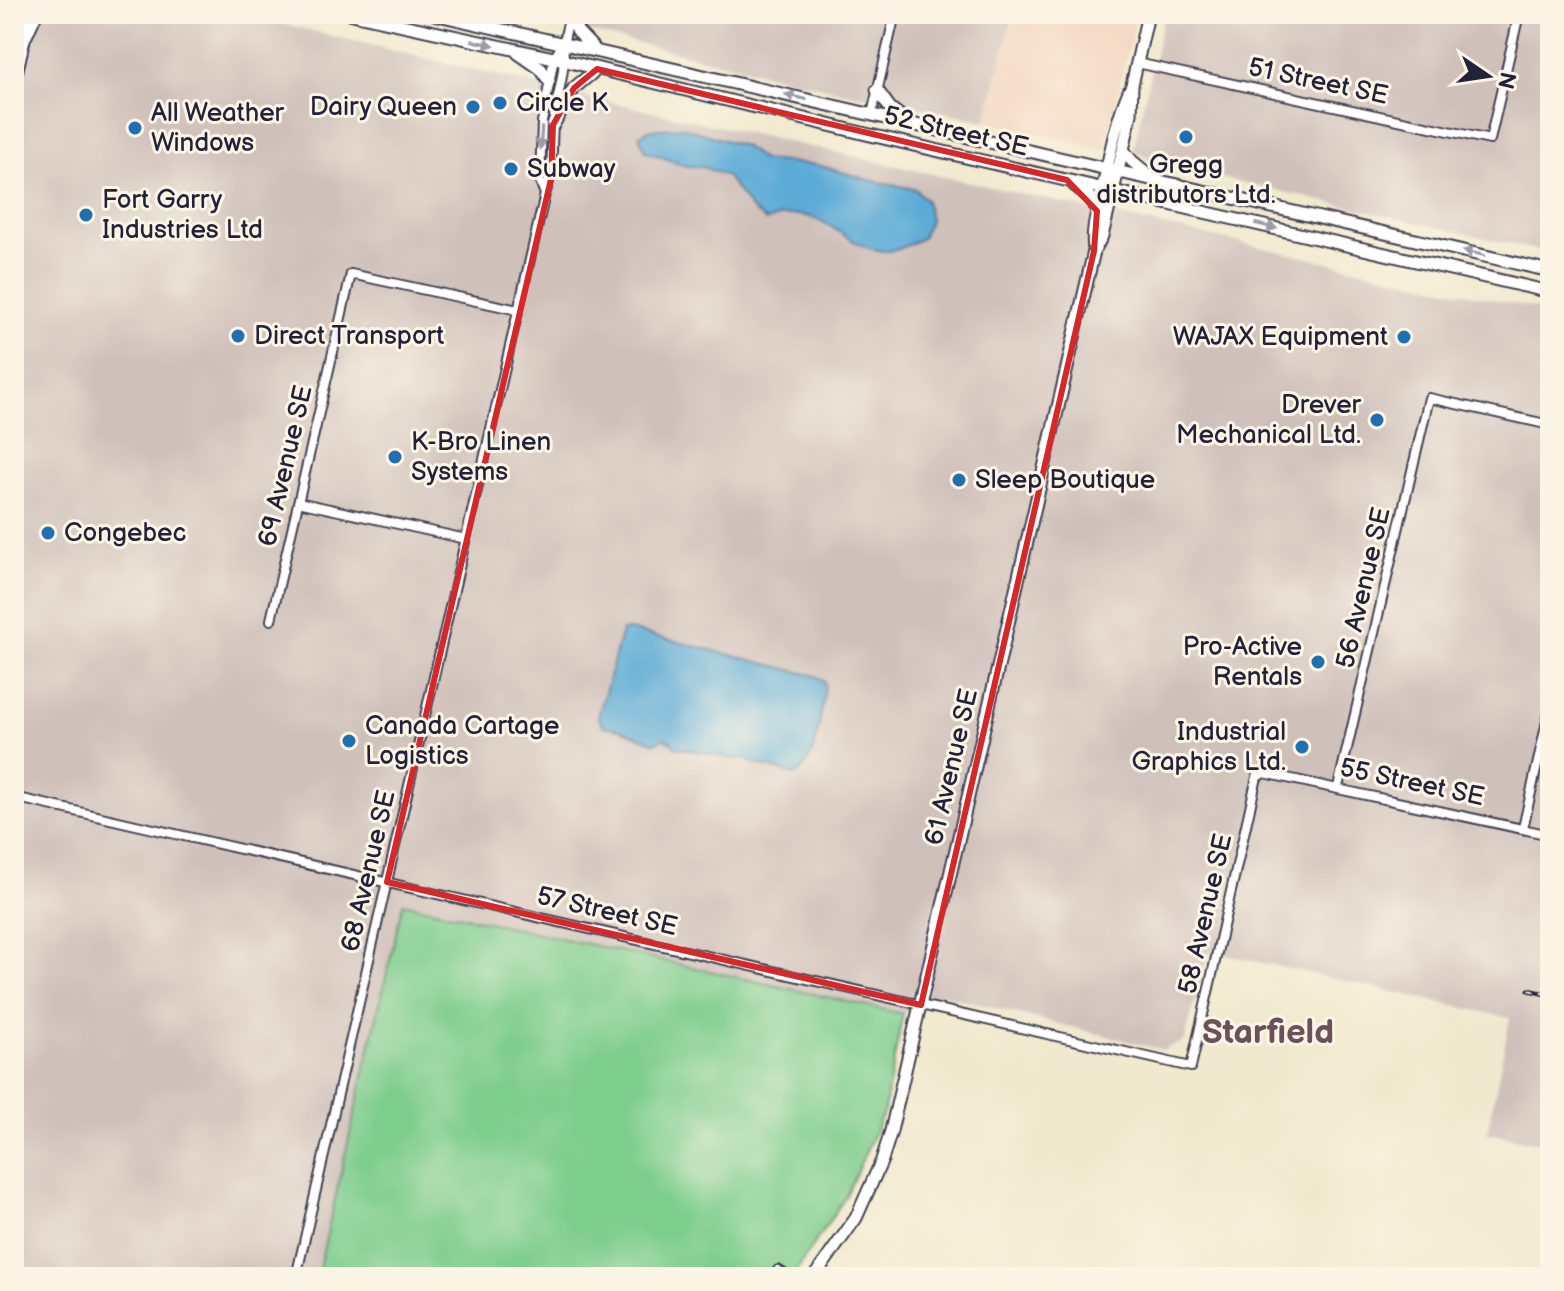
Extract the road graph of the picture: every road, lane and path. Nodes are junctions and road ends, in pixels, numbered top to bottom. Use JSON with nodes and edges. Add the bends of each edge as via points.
{"nodes":[{"id":1,"x":26,"y":14,"type":"edge"},
{"id":2,"x":36,"y":14,"type":"edge"},
{"id":3,"x":352,"y":14,"type":"edge"},
{"id":4,"x":434,"y":14,"type":"edge"},
{"id":5,"x":895,"y":14,"type":"edge"},
{"id":6,"x":1148,"y":14,"type":"edge"},
{"id":7,"x":1519,"y":14,"type":"edge"},
{"id":8,"x":570,"y":16,"type":"edge"},
{"id":9,"x":24,"y":40,"type":"junction"},
{"id":10,"x":563,"y":44,"type":"junction"},
{"id":11,"x":515,"y":50,"type":"junction"},
{"id":12,"x":596,"y":51,"type":"junction"},
{"id":13,"x":560,"y":59,"type":"junction"},
{"id":14,"x":1137,"y":63,"type":"junction"},
{"id":15,"x":597,"y":69,"type":"junction"},
{"id":16,"x":549,"y":81,"type":"junction"},
{"id":17,"x":14,"y":82,"type":"edge"},
{"id":18,"x":1132,"y":85,"type":"junction"},
{"id":19,"x":877,"y":90,"type":"junction"},
{"id":20,"x":872,"y":114,"type":"junction"},
{"id":21,"x":908,"y":122,"type":"junction"},
{"id":22,"x":553,"y":125,"type":"junction"},
{"id":23,"x":1123,"y":150,"type":"junction"},
{"id":24,"x":1112,"y":170,"type":"junction"},
{"id":25,"x":1153,"y":178,"type":"junction"},
{"id":26,"x":1067,"y":180,"type":"junction"},
{"id":27,"x":1108,"y":189,"type":"junction"},
{"id":28,"x":545,"y":194,"type":"junction"},
{"id":29,"x":1136,"y":196,"type":"junction"},
{"id":30,"x":1102,"y":213,"type":"junction"},
{"id":31,"x":1550,"y":271,"type":"edge"},
{"id":32,"x":1550,"y":292,"type":"edge"},
{"id":33,"x":518,"y":310,"type":"junction"},
{"id":34,"x":1550,"y":425,"type":"edge"},
{"id":35,"x":298,"y":502,"type":"junction"},
{"id":36,"x":466,"y":539,"type":"junction"},
{"id":37,"x":271,"y":620,"type":"dead end"},
{"id":38,"x":1550,"y":708,"type":"edge"},
{"id":39,"x":1264,"y":773,"type":"joint"},
{"id":40,"x":1338,"y":787,"type":"junction"},
{"id":41,"x":14,"y":797,"type":"edge"},
{"id":42,"x":1523,"y":828,"type":"junction"},
{"id":43,"x":1550,"y":835,"type":"edge"},
{"id":44,"x":387,"y":882,"type":"junction"},
{"id":45,"x":921,"y":1005,"type":"junction"},
{"id":46,"x":1191,"y":1067,"type":"joint"},
{"id":47,"x":778,"y":1270,"type":"dead end"},
{"id":48,"x":296,"y":1277,"type":"edge"},
{"id":49,"x":789,"y":1277,"type":"edge"},
{"id":50,"x":814,"y":1277,"type":"edge"}],
"edges":[{"from":1,"to":9,"type":"main road"},
{"from":2,"to":9,"type":"main road"},
{"from":3,"to":11,"type":"main road","name":"52 Street SE","one_way":true},
{"from":4,"to":10,"type":"main road","name":"52 Street SE"},
{"from":5,"to":19,"type":"street"},
{"from":6,"to":14,"type":"main road","name":"61 Avenue SE"},
{"from":7,"to":14,"type":"street","name":"51 Street SE","via":[[1490,140]]},
{"from":8,"to":10,"type":"street","name":"68 Avenue SE"},
{"from":8,"to":12,"type":"main road"},
{"from":9,"to":17,"type":"main road"},
{"from":10,"to":12,"type":"main road","name":"52 Street SE"},
{"from":10,"to":13,"type":"street","name":"68 Avenue SE"},
{"from":11,"to":13,"type":"main road","name":"52 Street SE"},
{"from":11,"to":16,"type":"main road"},
{"from":20,"to":12,"type":"main road","name":"52 Street SE","one_way":true},
{"from":13,"to":15,"type":"main road","name":"52 Street SE"},
{"from":13,"to":16,"type":"street","name":"68 Avenue SE"},
{"from":13,"to":22,"type":"street","name":"68 Avenue SE"},
{"from":14,"to":18,"type":"main road","name":"61 Avenue SE"},
{"from":15,"to":22,"type":"main road","via":[[574,88]]},
{"from":15,"to":26,"type":"main road","name":"52 Street SE","one_way":true},
{"from":16,"to":28,"type":"street","name":"68 Avenue SE","one_way":true,"via":[[540,147]]},
{"from":18,"to":23,"type":"main road","name":"61 Avenue SE"},
{"from":18,"to":24,"type":"main road","name":"61 Avenue SE","via":[[1121,109]]},
{"from":19,"to":20,"type":"street"},
{"from":19,"to":21,"type":"main road"},
{"from":20,"to":21,"type":"main road","name":"52 Street SE"},
{"from":21,"to":24,"type":"main road","name":"52 Street SE"},
{"from":22,"to":28,"type":"street","name":"68 Avenue SE","via":[[551,179]]},
{"from":23,"to":24,"type":"main road","name":"61 Avenue SE"},
{"from":23,"to":25,"type":"main road"},
{"from":24,"to":25,"type":"main road","name":"52 Street SE"},
{"from":24,"to":27,"type":"main road","name":"61 Avenue SE"},
{"from":31,"to":25,"type":"main road","name":"52 Street SE","one_way":true},
{"from":26,"to":27,"type":"main road","name":"52 Street SE"},
{"from":26,"to":30,"type":"main road"},
{"from":27,"to":29,"type":"main road","name":"52 Street SE"},
{"from":27,"to":30,"type":"main road","name":"61 Avenue SE"},
{"from":28,"to":33,"type":"street","name":"68 Avenue SE"},
{"from":29,"to":30,"type":"main road"},
{"from":29,"to":32,"type":"main road","name":"52 Street SE","one_way":true},
{"from":30,"to":45,"type":"main road","name":"61 Avenue SE","via":[[1102,236],[1094,251]]},
{"from":33,"to":35,"type":"street","name":"69 Avenue SE","via":[[351,274]]},
{"from":33,"to":36,"type":"street","name":"68 Avenue SE"},
{"from":34,"to":40,"type":"street","name":"56 Avenue SE","via":[[1429,398]]},
{"from":35,"to":36,"type":"street"},
{"from":35,"to":37,"type":"street","name":"69 Avenue SE"},
{"from":36,"to":44,"type":"street","name":"68 Avenue SE"},
{"from":38,"to":42,"type":"street"},
{"from":39,"to":40,"type":"street","name":"55 Street SE"},
{"from":39,"to":46,"type":"street","name":"58 Avenue SE","via":[[1257,777]]},
{"from":40,"to":42,"type":"street","name":"55 Street SE"},
{"from":41,"to":44,"type":"street","name":"57 Street SE"},
{"from":42,"to":43,"type":"street","name":"55 Street SE"},
{"from":44,"to":45,"type":"street","name":"57 Street SE"},
{"from":44,"to":48,"type":"street","name":"68 Avenue SE"},
{"from":45,"to":46,"type":"street","name":"57 Street SE"},
{"from":45,"to":50,"type":"main road","name":"61 Avenue SE","via":[[882,1160],[856,1218]]},
{"from":47,"to":49,"type":"street"}]}
